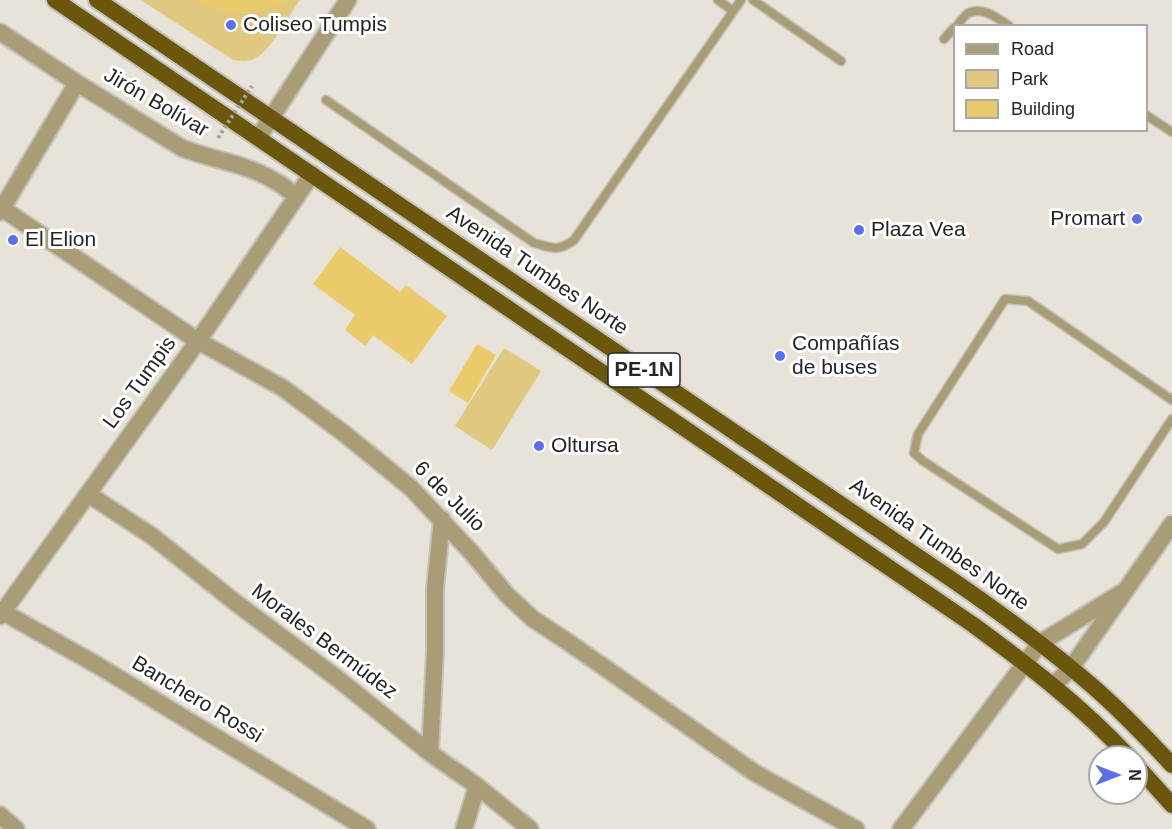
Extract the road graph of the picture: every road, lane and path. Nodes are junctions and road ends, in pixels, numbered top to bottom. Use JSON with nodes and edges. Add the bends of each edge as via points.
{"nodes":[{"id":1,"x":55,"y":0,"type":"edge"},
{"id":2,"x":97,"y":0,"type":"edge"},
{"id":3,"x":348,"y":0,"type":"edge"},
{"id":4,"x":718,"y":0,"type":"edge"},
{"id":5,"x":741,"y":0,"type":"edge"},
{"id":6,"x":753,"y":0,"type":"edge"},
{"id":7,"x":733,"y":11,"type":"junction"},
{"id":8,"x":959,"y":24,"type":"edge"},
{"id":9,"x":1006,"y":24,"type":"edge"},
{"id":10,"x":953,"y":30,"type":"edge"},
{"id":11,"x":0,"y":32,"type":"edge"},
{"id":12,"x":944,"y":39,"type":"dead end"},
{"id":13,"x":841,"y":60,"type":"dead end"},
{"id":14,"x":77,"y":83,"type":"junction"},
{"id":15,"x":252,"y":86,"type":"dead end"},
{"id":16,"x":326,"y":100,"type":"dead end"},
{"id":17,"x":1148,"y":116,"type":"edge"},
{"id":18,"x":271,"y":118,"type":"junction"},
{"id":19,"x":1172,"y":132,"type":"edge"},
{"id":20,"x":218,"y":138,"type":"dead end"},
{"id":21,"x":258,"y":138,"type":"junction"},
{"id":22,"x":312,"y":174,"type":"junction"},
{"id":23,"x":297,"y":197,"type":"junction"},
{"id":24,"x":1,"y":209,"type":"edge"},
{"id":25,"x":198,"y":341,"type":"junction"},
{"id":26,"x":1172,"y":400,"type":"edge"},
{"id":27,"x":1172,"y":419,"type":"edge"},
{"id":28,"x":88,"y":494,"type":"junction"},
{"id":29,"x":442,"y":519,"type":"junction"},
{"id":30,"x":1172,"y":524,"type":"edge"},
{"id":31,"x":1126,"y":590,"type":"junction"},
{"id":32,"x":1,"y":614,"type":"edge"},
{"id":33,"x":1040,"y":643,"type":"junction"},
{"id":34,"x":1025,"y":663,"type":"junction"},
{"id":35,"x":1071,"y":668,"type":"junction"},
{"id":36,"x":1053,"y":686,"type":"junction"},
{"id":37,"x":1117,"y":745,"type":"edge"},
{"id":38,"x":430,"y":753,"type":"junction"},
{"id":39,"x":1172,"y":765,"type":"edge"},
{"id":40,"x":1148,"y":778,"type":"edge"},
{"id":41,"x":477,"y":786,"type":"junction"},
{"id":42,"x":1172,"y":804,"type":"edge"},
{"id":43,"x":0,"y":815,"type":"edge"},
{"id":44,"x":16,"y":829,"type":"edge"},
{"id":45,"x":367,"y":829,"type":"edge"},
{"id":46,"x":464,"y":829,"type":"edge"},
{"id":47,"x":530,"y":829,"type":"edge"},
{"id":48,"x":856,"y":829,"type":"edge"},
{"id":49,"x":901,"y":829,"type":"edge"}],
"edges":[{"from":1,"to":21,"type":"highway","number":"PE-1N"},
{"from":2,"to":18,"type":"highway","name":"Avenida Tumbes Norte","number":"PE-1N"},
{"from":3,"to":18,"type":"street"},
{"from":4,"to":7,"type":"lane"},
{"from":5,"to":7,"type":"lane"},
{"from":6,"to":13,"type":"lane"},
{"from":7,"to":16,"type":"lane","via":[[574,240],[564,248],[534,243]]},
{"from":8,"to":9,"type":"lane","via":[[968,14],[980,12]]},
{"from":10,"to":12,"type":"lane"},
{"from":11,"to":14,"type":"street","name":"Jirón Bolívar"},
{"from":14,"to":23,"type":"street","name":"Jirón Bolívar","via":[[182,148],[254,170]]},
{"from":14,"to":24,"type":"street"},
{"from":15,"to":20,"type":"path","bridge":true},
{"from":17,"to":19,"type":"lane"},
{"from":18,"to":21,"type":"street"},
{"from":18,"to":33,"type":"highway","name":"Avenida Tumbes Norte","number":"PE-1N"},
{"from":21,"to":22,"type":"highway","number":"PE-1N"},
{"from":22,"to":23,"type":"street","name":"Los Tumpis"},
{"from":22,"to":34,"type":"highway","number":"PE-1N"},
{"from":23,"to":25,"type":"street","name":"Los Tumpis"},
{"from":24,"to":25,"type":"street","name":"6 de Julio"},
{"from":25,"to":28,"type":"street","name":"Los Tumpis"},
{"from":25,"to":29,"type":"street","name":"6 de Julio","via":[[283,388],[411,488]]},
{"from":26,"to":27,"type":"lane","via":[[1028,301],[1005,298],[918,434],[914,453],[1058,549],[1082,544],[1104,522]]},
{"from":28,"to":32,"type":"street","name":"Los Tumpis"},
{"from":28,"to":38,"type":"street","name":"Morales Bermúdez","via":[[152,536]]},
{"from":29,"to":38,"type":"street","via":[[435,588]]},
{"from":29,"to":48,"type":"street","name":"6 de Julio","via":[[507,595],[533,619],[755,773]]},
{"from":30,"to":31,"type":"street"},
{"from":31,"to":33,"type":"street"},
{"from":31,"to":35,"type":"street"},
{"from":32,"to":45,"type":"street","name":"Banchero Rossi","via":[[97,665]]},
{"from":33,"to":34,"type":"street"},
{"from":33,"to":35,"type":"highway","name":"Avenida Tumbes Norte","number":"PE-1N"},
{"from":34,"to":36,"type":"highway","number":"PE-1N"},
{"from":34,"to":49,"type":"street"},
{"from":35,"to":36,"type":"street"},
{"from":35,"to":39,"type":"highway","name":"Avenida Tumbes Norte","number":"PE-1N"},
{"from":36,"to":37,"type":"highway","number":"PE-1N"},
{"from":38,"to":41,"type":"street","name":"Morales Bermúdez"},
{"from":40,"to":42,"type":"highway"},
{"from":41,"to":46,"type":"street"},
{"from":41,"to":47,"type":"street","name":"Morales Bermúdez"},
{"from":43,"to":44,"type":"street"}]}
